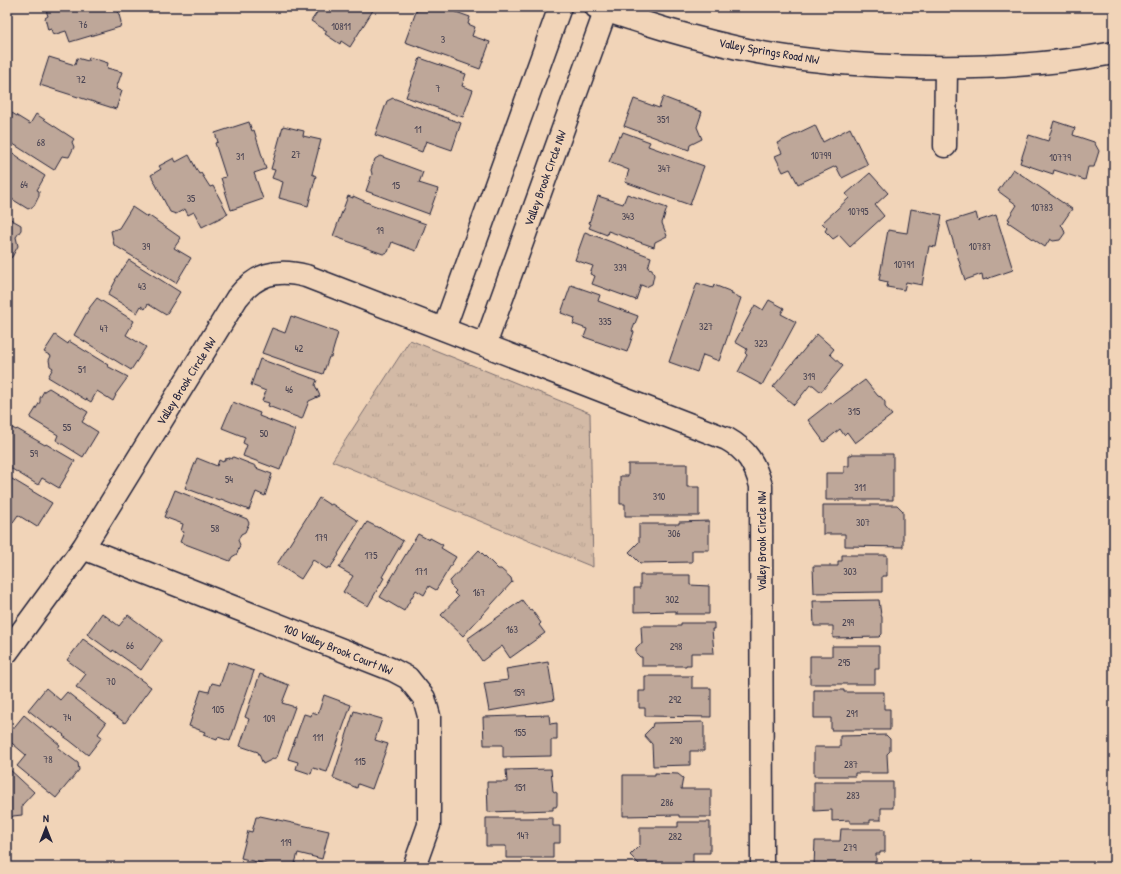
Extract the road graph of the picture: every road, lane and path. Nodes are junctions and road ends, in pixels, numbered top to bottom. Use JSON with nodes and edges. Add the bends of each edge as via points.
{"nodes":[{"id":1,"x":560,"y":7,"type":"edge"},
{"id":2,"x":603,"y":8,"type":"edge"},
{"id":3,"x":1114,"y":53,"type":"edge"},
{"id":4,"x":946,"y":68,"type":"junction"},
{"id":5,"x":945,"y":146,"type":"dead end"},
{"id":6,"x":444,"y":329,"type":"junction"},
{"id":7,"x":485,"y":346,"type":"junction"},
{"id":8,"x":83,"y":548,"type":"junction"},
{"id":9,"x":7,"y":652,"type":"edge"},
{"id":10,"x":414,"y":867,"type":"edge"},
{"id":11,"x":762,"y":867,"type":"edge"}],
"edges":[{"from":1,"to":6,"type":"street"},
{"from":2,"to":4,"type":"street","name":"Valley Springs Road NW","via":[[670,31],[799,59]]},
{"from":2,"to":7,"type":"street","name":"Valley Brook Circle NW"},
{"from":3,"to":4,"type":"street","name":"Valley Springs Road NW","via":[[1048,62]]},
{"from":4,"to":5,"type":"street"},
{"from":6,"to":7,"type":"street","name":"Valley Brook Circle NW"},
{"from":6,"to":8,"type":"street","name":"Valley Brook Circle NW","via":[[293,272],[264,275],[244,289],[237,298]]},
{"from":7,"to":11,"type":"street","name":"Valley Brook Circle NW","via":[[727,439],[738,445],[758,474],[761,486]]},
{"from":8,"to":9,"type":"street","name":"Valley Brook Circle NW"},
{"from":8,"to":10,"type":"street","name":"100 Valley Brook Court NW","via":[[408,678],[424,698],[429,716],[429,824]]}]}
